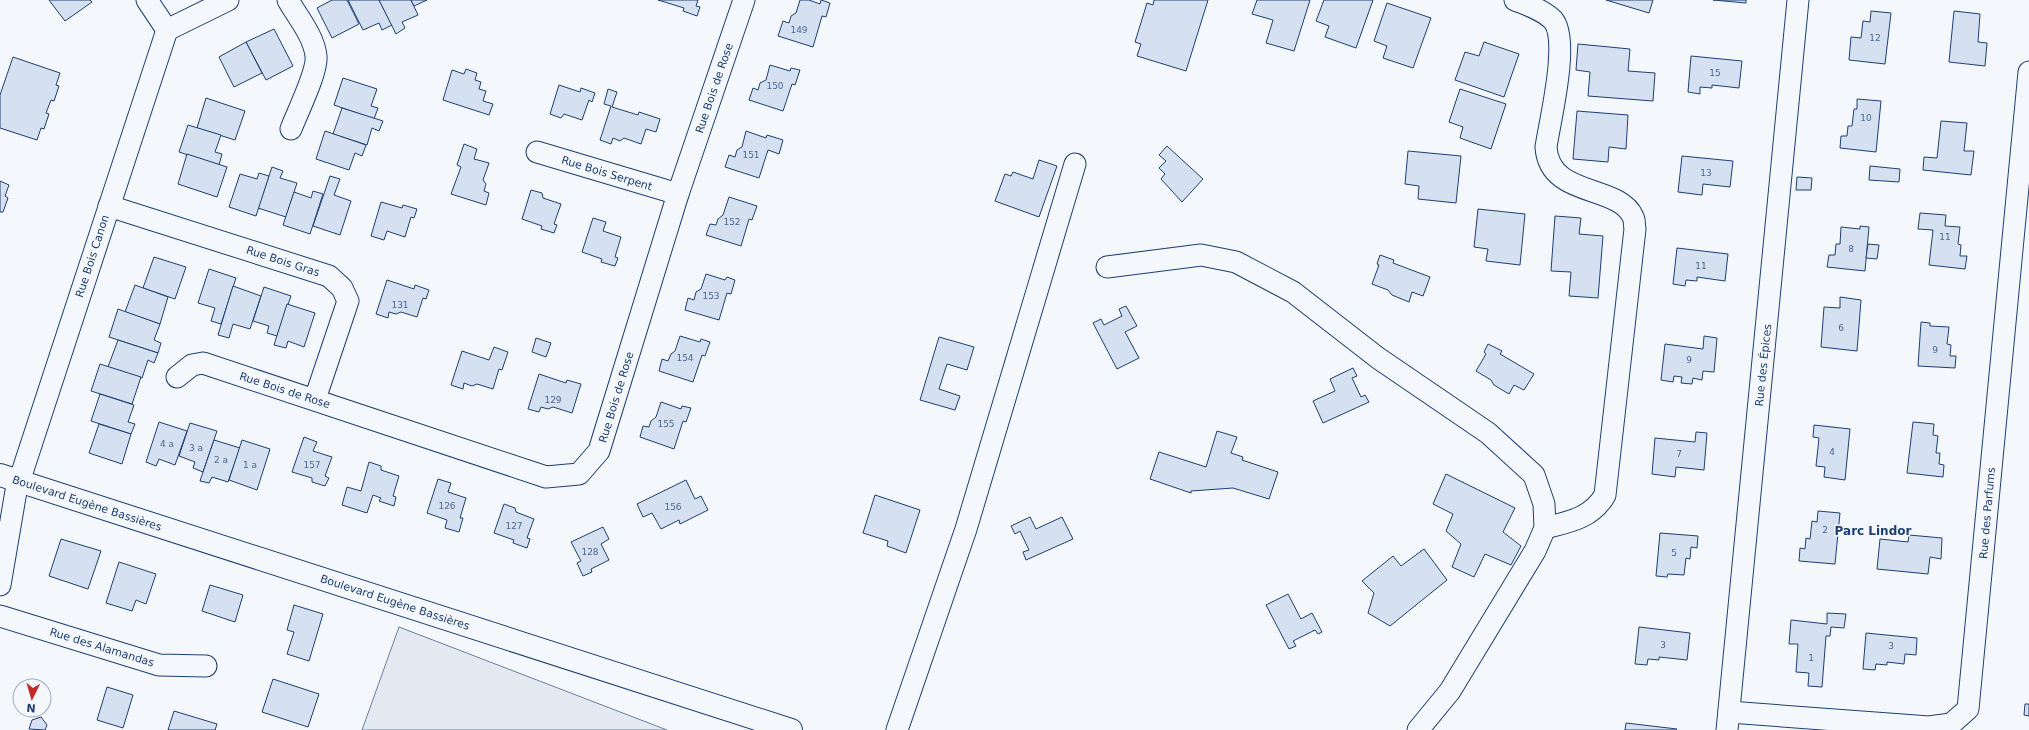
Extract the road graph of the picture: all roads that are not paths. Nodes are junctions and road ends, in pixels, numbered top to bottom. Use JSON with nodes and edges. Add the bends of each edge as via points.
{"nodes":[{"id":1,"x":147,"y":0,"type":"edge"},
{"id":2,"x":228,"y":0,"type":"edge"},
{"id":3,"x":288,"y":0,"type":"edge"},
{"id":4,"x":744,"y":0,"type":"edge"},
{"id":5,"x":1515,"y":0,"type":"edge"},
{"id":6,"x":1798,"y":0,"type":"edge"},
{"id":7,"x":167,"y":30,"type":"junction"},
{"id":8,"x":2029,"y":72,"type":"edge"},
{"id":9,"x":291,"y":129,"type":"dead end"},
{"id":10,"x":537,"y":152,"type":"dead end"},
{"id":11,"x":1075,"y":164,"type":"dead end"},
{"id":12,"x":678,"y":194,"type":"junction"},
{"id":13,"x":109,"y":206,"type":"junction"},
{"id":14,"x":1107,"y":267,"type":"dead end"},
{"id":15,"x":177,"y":378,"type":"dead end"},
{"id":16,"x":315,"y":399,"type":"junction"},
{"id":17,"x":10,"y":478,"type":"edge"},
{"id":18,"x":1545,"y":528,"type":"junction"},
{"id":19,"x":0,"y":585,"type":"edge"},
{"id":20,"x":0,"y":616,"type":"edge"},
{"id":21,"x":206,"y":666,"type":"dead end"},
{"id":22,"x":1728,"y":721,"type":"edge"},
{"id":23,"x":791,"y":730,"type":"edge"},
{"id":24,"x":897,"y":730,"type":"edge"},
{"id":25,"x":1418,"y":730,"type":"edge"}],
"edges":[{"from":1,"to":7,"type":"street"},
{"from":2,"to":7,"type":"street"},
{"from":3,"to":9,"type":"street","via":[[316,56],[315,67]]},
{"from":4,"to":12,"type":"street","name":"Rue Bois de Rose"},
{"from":5,"to":18,"type":"street","via":[[1537,9],[1553,20],[1560,34],[1561,50],[1546,147],[1549,163],[1560,176],[1627,208],[1634,217],[1635,229],[1605,494],[1593,510],[1582,517]]},
{"from":6,"to":22,"type":"street","name":"Rue des Épices"},
{"from":7,"to":13,"type":"street","name":"Rue Bois Canon"},
{"from":8,"to":22,"type":"street","name":"Rue des Parfums","via":[[1968,708],[1952,724],[1929,727]]},
{"from":10,"to":12,"type":"street","name":"Rue Bois Serpent"},
{"from":11,"to":24,"type":"street","via":[[966,529]]},
{"from":12,"to":16,"type":"street","name":"Rue Bois de Rose","via":[[599,451],[579,474],[546,477]]},
{"from":13,"to":16,"type":"street","name":"Rue Bois Gras","via":[[329,276],[342,288],[348,301]]},
{"from":13,"to":17,"type":"street","name":"Rue Bois Canon"},
{"from":14,"to":18,"type":"street","via":[[1201,255],[1236,262],[1293,292],[1378,358],[1488,433],[1534,475],[1544,504]]},
{"from":15,"to":16,"type":"street","name":"Rue Bois de Rose","via":[[192,365],[203,363]]},
{"from":17,"to":19,"type":"street","name":"Rue Bois Canon"},
{"from":17,"to":23,"type":"street","name":"Boulevard Eugène Bassières"},
{"from":18,"to":25,"type":"street","via":[[1536,551],[1450,691]]},
{"from":20,"to":21,"type":"street","name":"Rue des Alamandas","via":[[159,665]]}]}
